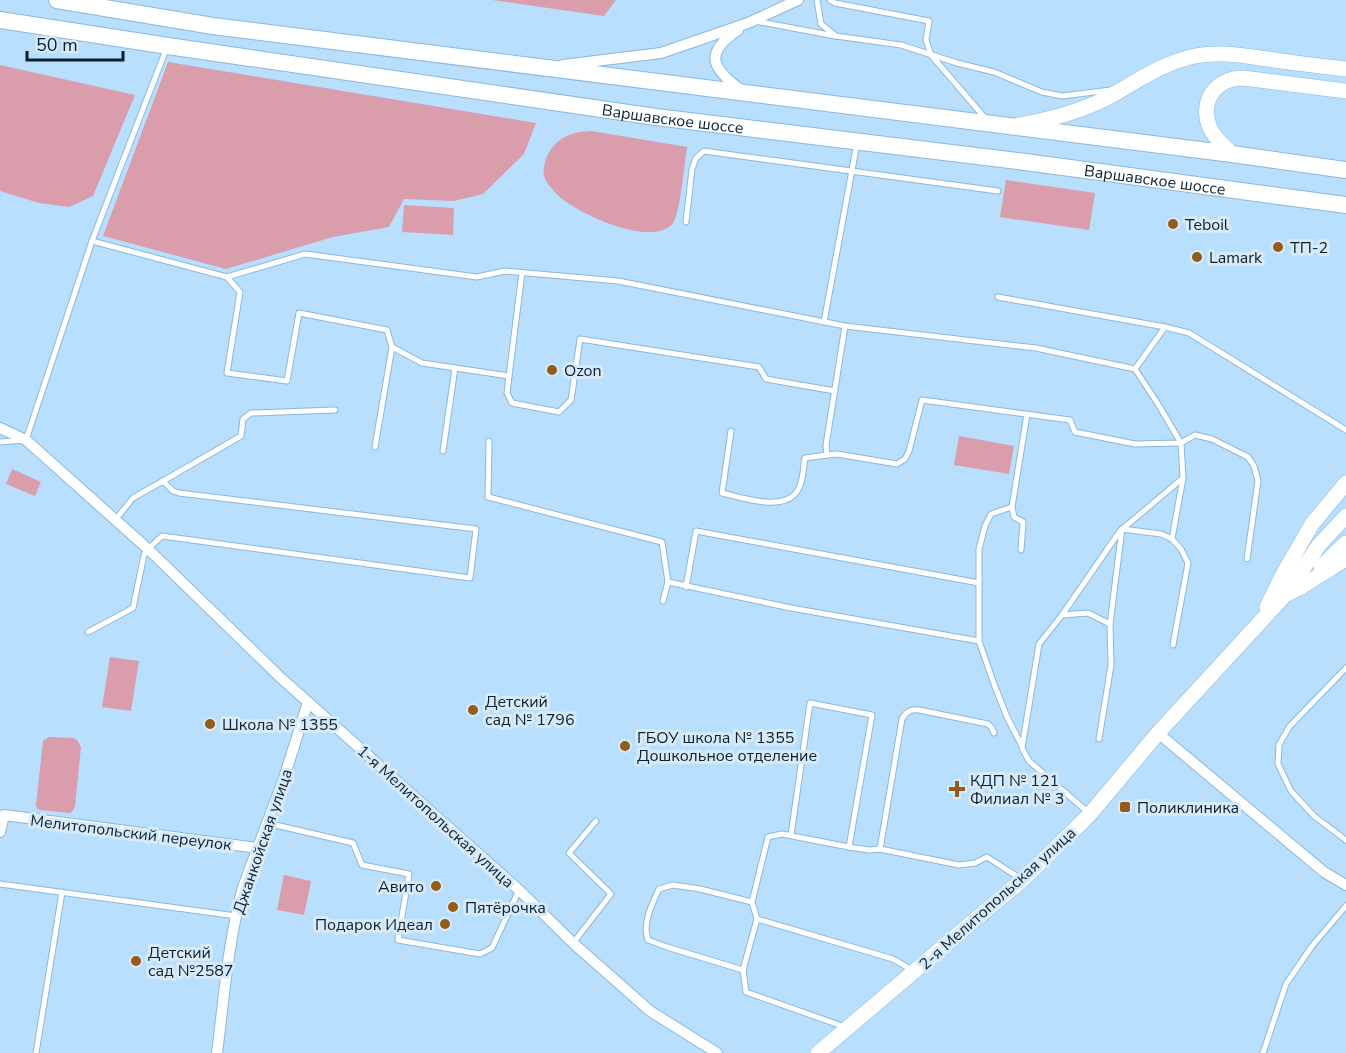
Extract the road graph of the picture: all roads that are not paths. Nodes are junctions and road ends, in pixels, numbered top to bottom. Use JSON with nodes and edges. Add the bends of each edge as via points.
{"nodes":[{"id":1,"x":57,"y":0,"type":"edge"},
{"id":2,"x":798,"y":0,"type":"edge"},
{"id":3,"x":817,"y":0,"type":"edge"},
{"id":4,"x":830,"y":0,"type":"edge"},
{"id":5,"x":0,"y":20,"type":"edge"},
{"id":6,"x":750,"y":22,"type":"junction"},
{"id":7,"x":836,"y":36,"type":"junction"},
{"id":8,"x":168,"y":46,"type":"junction"},
{"id":9,"x":931,"y":55,"type":"junction"},
{"id":10,"x":544,"y":67,"type":"junction"},
{"id":11,"x":1346,"y":69,"type":"edge"},
{"id":12,"x":1124,"y":88,"type":"junction"},
{"id":13,"x":1346,"y":91,"type":"edge"},
{"id":14,"x":744,"y":92,"type":"junction"},
{"id":15,"x":990,"y":124,"type":"junction"},
{"id":16,"x":1012,"y":127,"type":"junction"},
{"id":17,"x":857,"y":141,"type":"junction"},
{"id":18,"x":1232,"y":154,"type":"junction"},
{"id":19,"x":1346,"y":170,"type":"edge"},
{"id":20,"x":852,"y":171,"type":"junction"},
{"id":21,"x":998,"y":191,"type":"dead end"},
{"id":22,"x":1346,"y":205,"type":"edge"},
{"id":23,"x":686,"y":222,"type":"dead end"},
{"id":24,"x":92,"y":241,"type":"junction"},
{"id":25,"x":522,"y":273,"type":"junction"},
{"id":26,"x":227,"y":277,"type":"junction"},
{"id":27,"x":998,"y":297,"type":"dead end"},
{"id":28,"x":824,"y":322,"type":"junction"},
{"id":29,"x":846,"y":326,"type":"junction"},
{"id":30,"x":1165,"y":327,"type":"junction"},
{"id":31,"x":392,"y":347,"type":"junction"},
{"id":32,"x":454,"y":368,"type":"junction"},
{"id":33,"x":1135,"y":369,"type":"junction"},
{"id":34,"x":509,"y":376,"type":"junction"},
{"id":35,"x":835,"y":391,"type":"junction"},
{"id":36,"x":335,"y":410,"type":"dead end"},
{"id":37,"x":1027,"y":414,"type":"junction"},
{"id":38,"x":0,"y":428,"type":"edge"},
{"id":39,"x":731,"y":430,"type":"dead end"},
{"id":40,"x":1346,"y":430,"type":"edge"},
{"id":41,"x":26,"y":440,"type":"junction"},
{"id":42,"x":489,"y":441,"type":"dead end"},
{"id":43,"x":0,"y":442,"type":"edge"},
{"id":44,"x":1181,"y":443,"type":"junction"},
{"id":45,"x":375,"y":447,"type":"dead end"},
{"id":46,"x":443,"y":451,"type":"dead end"},
{"id":47,"x":827,"y":455,"type":"junction"},
{"id":48,"x":1184,"y":478,"type":"junction"},
{"id":49,"x":163,"y":481,"type":"junction"},
{"id":50,"x":1346,"y":483,"type":"edge"},
{"id":51,"x":1012,"y":507,"type":"junction"},
{"id":52,"x":1346,"y":516,"type":"edge"},
{"id":53,"x":115,"y":520,"type":"junction"},
{"id":54,"x":1122,"y":529,"type":"junction"},
{"id":55,"x":1172,"y":539,"type":"junction"},
{"id":56,"x":1346,"y":543,"type":"edge"},
{"id":57,"x":148,"y":549,"type":"junction"},
{"id":58,"x":1021,"y":550,"type":"dead end"},
{"id":59,"x":1247,"y":559,"type":"dead end"},
{"id":60,"x":1346,"y":559,"type":"edge"},
{"id":61,"x":668,"y":582,"type":"junction"},
{"id":62,"x":979,"y":583,"type":"junction"},
{"id":63,"x":686,"y":587,"type":"junction"},
{"id":64,"x":1292,"y":592,"type":"junction"},
{"id":65,"x":663,"y":601,"type":"dead end"},
{"id":66,"x":1062,"y":615,"type":"junction"},
{"id":67,"x":1260,"y":623,"type":"junction"},
{"id":68,"x":1110,"y":624,"type":"junction"},
{"id":69,"x":88,"y":632,"type":"dead end"},
{"id":70,"x":979,"y":641,"type":"junction"},
{"id":71,"x":1173,"y":645,"type":"dead end"},
{"id":72,"x":1346,"y":668,"type":"edge"},
{"id":73,"x":308,"y":702,"type":"junction"},
{"id":74,"x":994,"y":733,"type":"dead end"},
{"id":75,"x":1158,"y":733,"type":"junction"},
{"id":76,"x":1099,"y":739,"type":"dead end"},
{"id":77,"x":1022,"y":748,"type":"junction"},
{"id":78,"x":1090,"y":814,"type":"junction"},
{"id":79,"x":596,"y":821,"type":"dead end"},
{"id":80,"x":267,"y":823,"type":"junction"},
{"id":81,"x":0,"y":832,"type":"edge"},
{"id":82,"x":791,"y":836,"type":"junction"},
{"id":83,"x":1346,"y":840,"type":"edge"},
{"id":84,"x":849,"y":847,"type":"junction"},
{"id":85,"x":258,"y":848,"type":"junction"},
{"id":86,"x":880,"y":849,"type":"junction"},
{"id":87,"x":1022,"y":880,"type":"junction"},
{"id":88,"x":0,"y":884,"type":"edge"},
{"id":89,"x":1346,"y":885,"type":"edge"},
{"id":90,"x":519,"y":890,"type":"junction"},
{"id":91,"x":62,"y":892,"type":"junction"},
{"id":92,"x":752,"y":902,"type":"junction"},
{"id":93,"x":1346,"y":906,"type":"edge"},
{"id":94,"x":236,"y":916,"type":"junction"},
{"id":95,"x":758,"y":919,"type":"junction"},
{"id":96,"x":573,"y":943,"type":"junction"},
{"id":97,"x":743,"y":970,"type":"junction"},
{"id":98,"x":914,"y":972,"type":"junction"},
{"id":99,"x":847,"y":1028,"type":"junction"},
{"id":100,"x":36,"y":1053,"type":"edge"},
{"id":101,"x":217,"y":1053,"type":"edge"},
{"id":102,"x":717,"y":1053,"type":"edge"},
{"id":103,"x":818,"y":1053,"type":"edge"},
{"id":104,"x":1263,"y":1053,"type":"edge"}],
"edges":[{"from":1,"to":10,"type":"main road","name":"Варшавское шоссе","via":[[213,26]]},
{"from":2,"to":6,"type":"street"},
{"from":3,"to":7,"type":"lane","via":[[821,24]]},
{"from":4,"to":9,"type":"lane","via":[[929,21],[926,40]]},
{"from":5,"to":8,"type":"main road","name":"Варшавское шоссе"},
{"from":6,"to":7,"type":"lane"},
{"from":6,"to":10,"type":"street","via":[[661,53]]},
{"from":6,"to":14,"type":"street","via":[[718,47],[715,57],[725,79]]},
{"from":7,"to":9,"type":"lane","via":[[901,45]]},
{"from":8,"to":17,"type":"main road","name":"Варшавское шоссе","via":[[656,117]]},
{"from":8,"to":24,"type":"lane"},
{"from":9,"to":12,"type":"lane","via":[[1062,96]]},
{"from":9,"to":15,"type":"lane"},
{"from":10,"to":14,"type":"main road","name":"Варшавское шоссе"},
{"from":11,"to":12,"type":"street","via":[[1224,54],[1197,56],[1171,63]]},
{"from":12,"to":16,"type":"street","via":[[1061,115]]},
{"from":13,"to":18,"type":"street","via":[[1243,78],[1221,83],[1210,96],[1207,116],[1218,140]]},
{"from":14,"to":15,"type":"main road","name":"Варшавское шоссе"},
{"from":15,"to":16,"type":"main road","name":"Варшавское шоссе"},
{"from":16,"to":18,"type":"main road","name":"Варшавское шоссе"},
{"from":17,"to":20,"type":"lane"},
{"from":17,"to":22,"type":"main road","name":"Варшавское шоссе"},
{"from":18,"to":19,"type":"main road","name":"Варшавское шоссе"},
{"from":20,"to":21,"type":"lane"},
{"from":20,"to":23,"type":"lane","via":[[704,151],[692,169]]},
{"from":20,"to":28,"type":"lane"},
{"from":24,"to":26,"type":"lane"},
{"from":24,"to":41,"type":"lane"},
{"from":25,"to":26,"type":"lane","via":[[505,271],[477,277],[305,254]]},
{"from":25,"to":28,"type":"lane","via":[[618,281]]},
{"from":25,"to":34,"type":"lane"},
{"from":26,"to":31,"type":"lane","via":[[240,292],[227,373],[287,381],[299,313],[387,330]]},
{"from":27,"to":30,"type":"lane"},
{"from":28,"to":29,"type":"lane"},
{"from":29,"to":33,"type":"lane","via":[[1036,348]]},
{"from":29,"to":35,"type":"lane"},
{"from":30,"to":33,"type":"lane"},
{"from":30,"to":40,"type":"lane","via":[[1189,333]]},
{"from":31,"to":32,"type":"lane","via":[[422,363]]},
{"from":31,"to":45,"type":"lane"},
{"from":32,"to":34,"type":"lane"},
{"from":32,"to":46,"type":"lane"},
{"from":33,"to":44,"type":"lane"},
{"from":34,"to":35,"type":"lane","via":[[507,393],[512,403],[559,412],[571,400],[580,339],[759,368],[766,379]]},
{"from":35,"to":47,"type":"lane"},
{"from":36,"to":49,"type":"lane","via":[[251,413],[243,419],[241,436]]},
{"from":37,"to":44,"type":"lane","via":[[1070,420],[1075,432],[1135,444]]},
{"from":37,"to":47,"type":"lane","via":[[922,400],[909,451],[897,464]]},
{"from":37,"to":51,"type":"lane"},
{"from":38,"to":41,"type":"street","name":"1-я Мелитопольская улица"},
{"from":39,"to":47,"type":"lane","via":[[722,493],[768,502],[784,501],[800,485],[805,458]]},
{"from":41,"to":43,"type":"lane"},
{"from":41,"to":53,"type":"street","name":"1-я Мелитопольская улица"},
{"from":42,"to":61,"type":"lane","via":[[488,497],[662,542]]},
{"from":44,"to":48,"type":"lane"},
{"from":44,"to":59,"type":"lane","via":[[1195,435],[1212,439],[1248,457],[1254,466],[1258,481]]},
{"from":48,"to":54,"type":"lane"},
{"from":48,"to":55,"type":"lane"},
{"from":49,"to":53,"type":"lane","via":[[133,498]]},
{"from":49,"to":57,"type":"lane","via":[[179,493],[476,529],[470,578],[162,536]]},
{"from":50,"to":67,"type":"street","name":"2-я Мелитопольская улица","via":[[1312,524]]},
{"from":51,"to":58,"type":"lane","via":[[1014,517],[1023,522]]},
{"from":51,"to":62,"type":"lane","via":[[991,514],[985,526],[979,549]]},
{"from":52,"to":64,"type":"street","name":"2-я Мелитопольская улица","via":[[1319,545]]},
{"from":53,"to":57,"type":"street","name":"1-я Мелитопольская улица"},
{"from":54,"to":55,"type":"lane"},
{"from":54,"to":66,"type":"lane"},
{"from":54,"to":68,"type":"lane"},
{"from":55,"to":71,"type":"lane","via":[[1188,563]]},
{"from":56,"to":64,"type":"street"},
{"from":57,"to":69,"type":"lane","via":[[133,608]]},
{"from":57,"to":73,"type":"street","name":"1-я Мелитопольская улица"},
{"from":60,"to":64,"type":"street"},
{"from":61,"to":63,"type":"lane"},
{"from":61,"to":65,"type":"lane"},
{"from":62,"to":63,"type":"lane","via":[[696,531]]},
{"from":62,"to":70,"type":"lane"},
{"from":63,"to":70,"type":"lane"},
{"from":64,"to":67,"type":"street","name":"2-я Мелитопольская улица"},
{"from":66,"to":68,"type":"lane","via":[[1088,613]]},
{"from":66,"to":77,"type":"lane","via":[[1039,644]]},
{"from":67,"to":75,"type":"street","name":"2-я Мелитопольская улица"},
{"from":68,"to":76,"type":"lane","via":[[1111,665]]},
{"from":70,"to":77,"type":"lane"},
{"from":72,"to":83,"type":"lane","via":[[1289,727],[1279,745],[1278,765],[1291,791],[1314,816]]},
{"from":73,"to":80,"type":"street","name":"Джанкойская улица"},
{"from":73,"to":90,"type":"street","name":"1-я Мелитопольская улица"},
{"from":74,"to":86,"type":"lane","via":[[988,724],[919,710],[904,714]]},
{"from":75,"to":78,"type":"street","name":"2-я Мелитопольская улица"},
{"from":75,"to":89,"type":"street","via":[[1324,872]]},
{"from":77,"to":78,"type":"lane","via":[[1029,761]]},
{"from":78,"to":87,"type":"street","name":"2-я Мелитопольская улица"},
{"from":79,"to":96,"type":"lane","via":[[569,853],[611,894]]},
{"from":80,"to":85,"type":"street","name":"Джанкойская улица"},
{"from":80,"to":90,"type":"lane","via":[[353,843],[362,865],[409,874],[398,939],[480,954],[492,948]]},
{"from":81,"to":85,"type":"street","name":"Мелитопольский переулок","via":[[4,815]]},
{"from":82,"to":84,"type":"lane"},
{"from":82,"to":84,"type":"lane","via":[[810,703],[872,715]]},
{"from":82,"to":92,"type":"lane","via":[[768,837]]},
{"from":84,"to":86,"type":"lane"},
{"from":85,"to":94,"type":"street","name":"Джанкойская улица"},
{"from":86,"to":87,"type":"lane","via":[[959,865],[987,857]]},
{"from":87,"to":98,"type":"street","name":"2-я Мелитопольская улица"},
{"from":88,"to":91,"type":"lane"},
{"from":90,"to":96,"type":"street","name":"1-я Мелитопольская улица"},
{"from":91,"to":94,"type":"lane"},
{"from":91,"to":100,"type":"lane"},
{"from":92,"to":95,"type":"lane"},
{"from":92,"to":97,"type":"lane","via":[[673,885],[659,890],[645,932],[648,940],[658,944]]},
{"from":93,"to":104,"type":"lane","via":[[1286,984]]},
{"from":94,"to":101,"type":"street","name":"Джанкойская улица"},
{"from":95,"to":97,"type":"lane"},
{"from":95,"to":98,"type":"lane","via":[[893,959]]},
{"from":96,"to":102,"type":"street","name":"1-я Мелитопольская улица","via":[[650,1011]]},
{"from":97,"to":99,"type":"lane","via":[[746,992]]},
{"from":98,"to":99,"type":"street","name":"2-я Мелитопольская улица"},
{"from":99,"to":103,"type":"street","name":"2-я Мелитопольская улица"}]}
